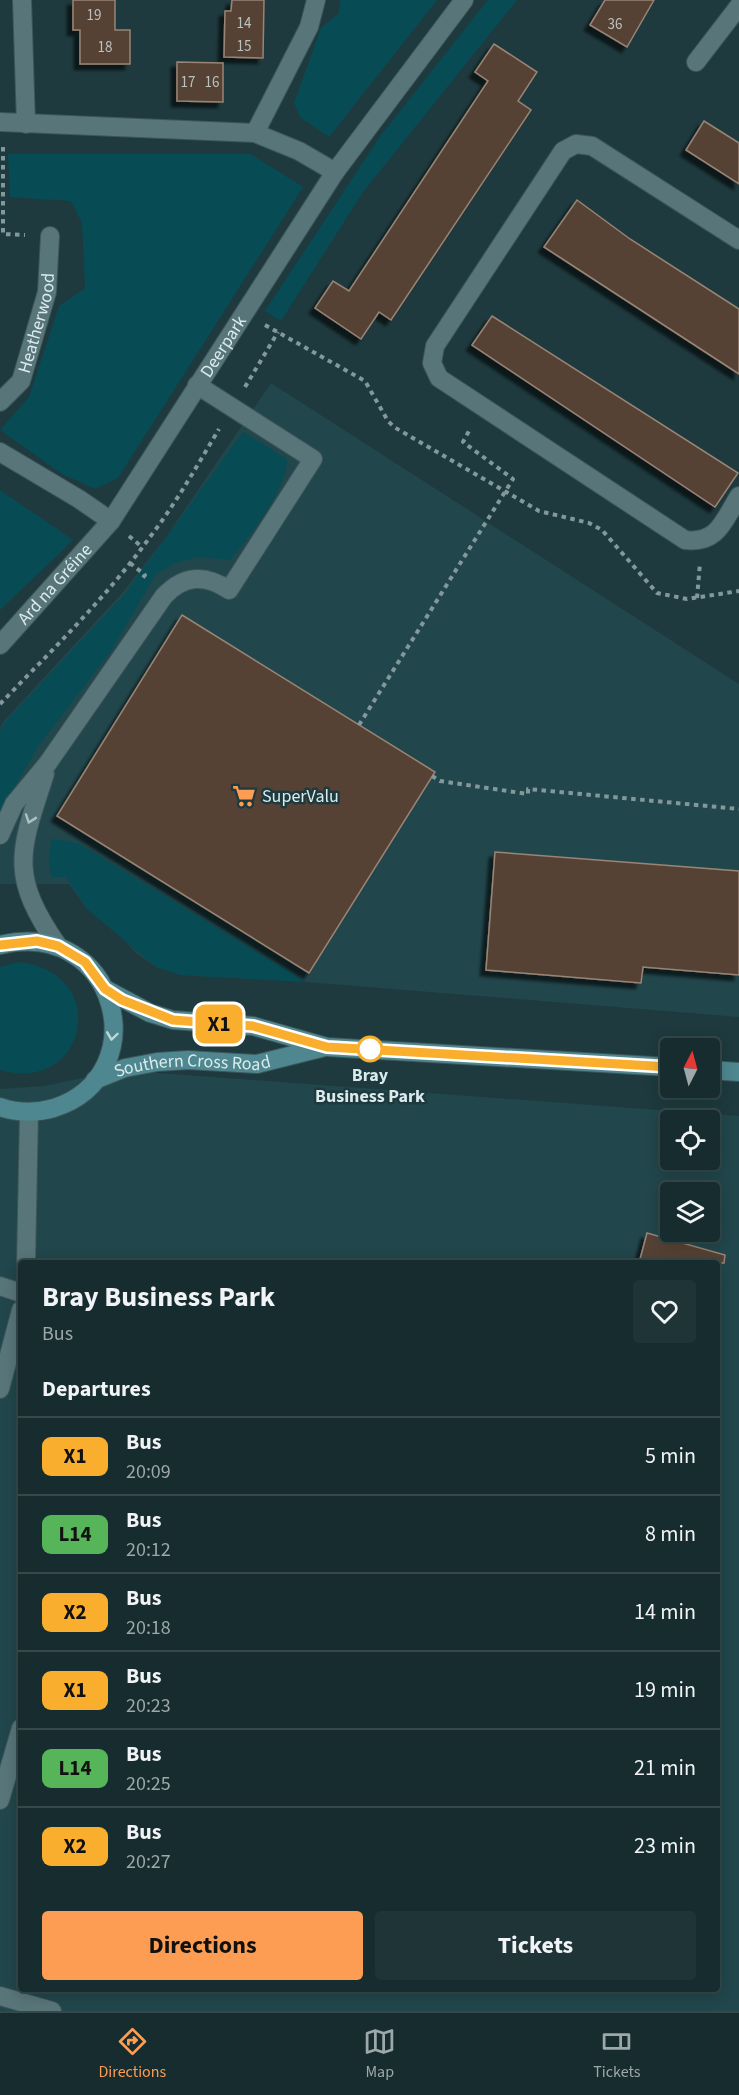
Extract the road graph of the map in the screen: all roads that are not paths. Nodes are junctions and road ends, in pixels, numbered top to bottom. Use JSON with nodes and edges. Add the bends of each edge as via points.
{"nodes":[{"id":1,"x":22,"y":0,"type":"edge"},
{"id":2,"x":315,"y":0,"type":"edge"},
{"id":3,"x":464,"y":0,"type":"edge"},
{"id":4,"x":739,"y":6,"type":"edge"},
{"id":5,"x":696,"y":62,"type":"dead end"},
{"id":6,"x":1,"y":122,"type":"edge"},
{"id":7,"x":26,"y":124,"type":"junction"},
{"id":8,"x":255,"y":133,"type":"junction"},
{"id":9,"x":335,"y":172,"type":"junction"},
{"id":10,"x":50,"y":236,"type":"road end"},
{"id":11,"x":739,"y":240,"type":"edge"},
{"id":12,"x":197,"y":385,"type":"junction"},
{"id":13,"x":0,"y":402,"type":"edge"},
{"id":14,"x":0,"y":452,"type":"edge"},
{"id":15,"x":739,"y":496,"type":"edge"},
{"id":16,"x":111,"y":521,"type":"junction"},
{"id":17,"x":0,"y":645,"type":"edge"},
{"id":18,"x":48,"y":763,"type":"junction"},
{"id":19,"x":0,"y":836,"type":"edge"},
{"id":20,"x":0,"y":945,"type":"edge"},
{"id":21,"x":58,"y":946,"type":"junction"},
{"id":22,"x":105,"y":989,"type":"junction"},
{"id":23,"x":327,"y":1047,"type":"junction"},
{"id":24,"x":660,"y":1066,"type":"edge"},
{"id":25,"x":720,"y":1071,"type":"edge"},
{"id":26,"x":739,"y":1072,"type":"edge"},
{"id":27,"x":95,"y":1080,"type":"junction"},
{"id":28,"x":0,"y":1107,"type":"edge"},
{"id":29,"x":29,"y":1112,"type":"junction"},
{"id":30,"x":26,"y":1260,"type":"edge"},
{"id":31,"x":0,"y":1286,"type":"edge"},
{"id":32,"x":18,"y":1292,"type":"edge"},
{"id":33,"x":18,"y":1321,"type":"edge"},
{"id":34,"x":0,"y":1389,"type":"edge"},
{"id":35,"x":18,"y":1738,"type":"edge"},
{"id":36,"x":0,"y":1800,"type":"edge"},
{"id":37,"x":0,"y":1996,"type":"edge"},
{"id":38,"x":52,"y":2011,"type":"edge"}],
"edges":[{"from":1,"to":7,"type":"street"},
{"from":2,"to":8,"type":"street","via":[[309,27]]},
{"from":3,"to":9,"type":"street","name":"Deerpark"},
{"from":4,"to":5,"type":"street"},
{"from":6,"to":7,"type":"street"},
{"from":7,"to":8,"type":"street"},
{"from":8,"to":9,"type":"street","via":[[299,151]]},
{"from":9,"to":12,"type":"street","name":"Deerpark"},
{"from":10,"to":13,"type":"street","name":"Heatherwood","via":[[47,292],[21,381]]},
{"from":11,"to":15,"type":"street","via":[[592,146],[576,144],[563,151],[435,346],[432,363],[439,378],[685,540],[700,542],[717,531]]},
{"from":12,"to":16,"type":"street","name":"Deerpark"},
{"from":12,"to":18,"type":"street","via":[[313,459],[229,590],[216,581],[200,578],[185,580],[164,596]]},
{"from":14,"to":16,"type":"street"},
{"from":16,"to":17,"type":"street","name":"Ard na Gréine"},
{"from":18,"to":19,"type":"street","via":[[14,804]]},
{"from":18,"to":21,"type":"street","one_way":true,"via":[[25,834],[24,877],[32,905]]},
{"from":20,"to":21,"type":"main road","name":"Southern Cross Road","via":[[37,941]]},
{"from":21,"to":22,"type":"main road","name":"Southern Cross Road","via":[[85,962]]},
{"from":22,"to":23,"type":"main road","name":"Southern Cross Road","via":[[173,1020],[253,1026]]},
{"from":22,"to":27,"type":"main road","name":"Southern Cross Road","one_way":true,"via":[[114,1031],[108,1058]]},
{"from":23,"to":24,"type":"main road","name":"Southern Cross Road"},
{"from":23,"to":27,"type":"main road","name":"Southern Cross Road","via":[[256,1064],[157,1062],[125,1068]]},
{"from":25,"to":26,"type":"main road"},
{"from":27,"to":29,"type":"main road","name":"Southern Cross Road","via":[[63,1105]]},
{"from":28,"to":29,"type":"main road","name":"Southern Cross Road"},
{"from":29,"to":30,"type":"street"},
{"from":31,"to":32,"type":"street"},
{"from":33,"to":34,"type":"street"},
{"from":35,"to":36,"type":"street"},
{"from":37,"to":38,"type":"street"}]}
